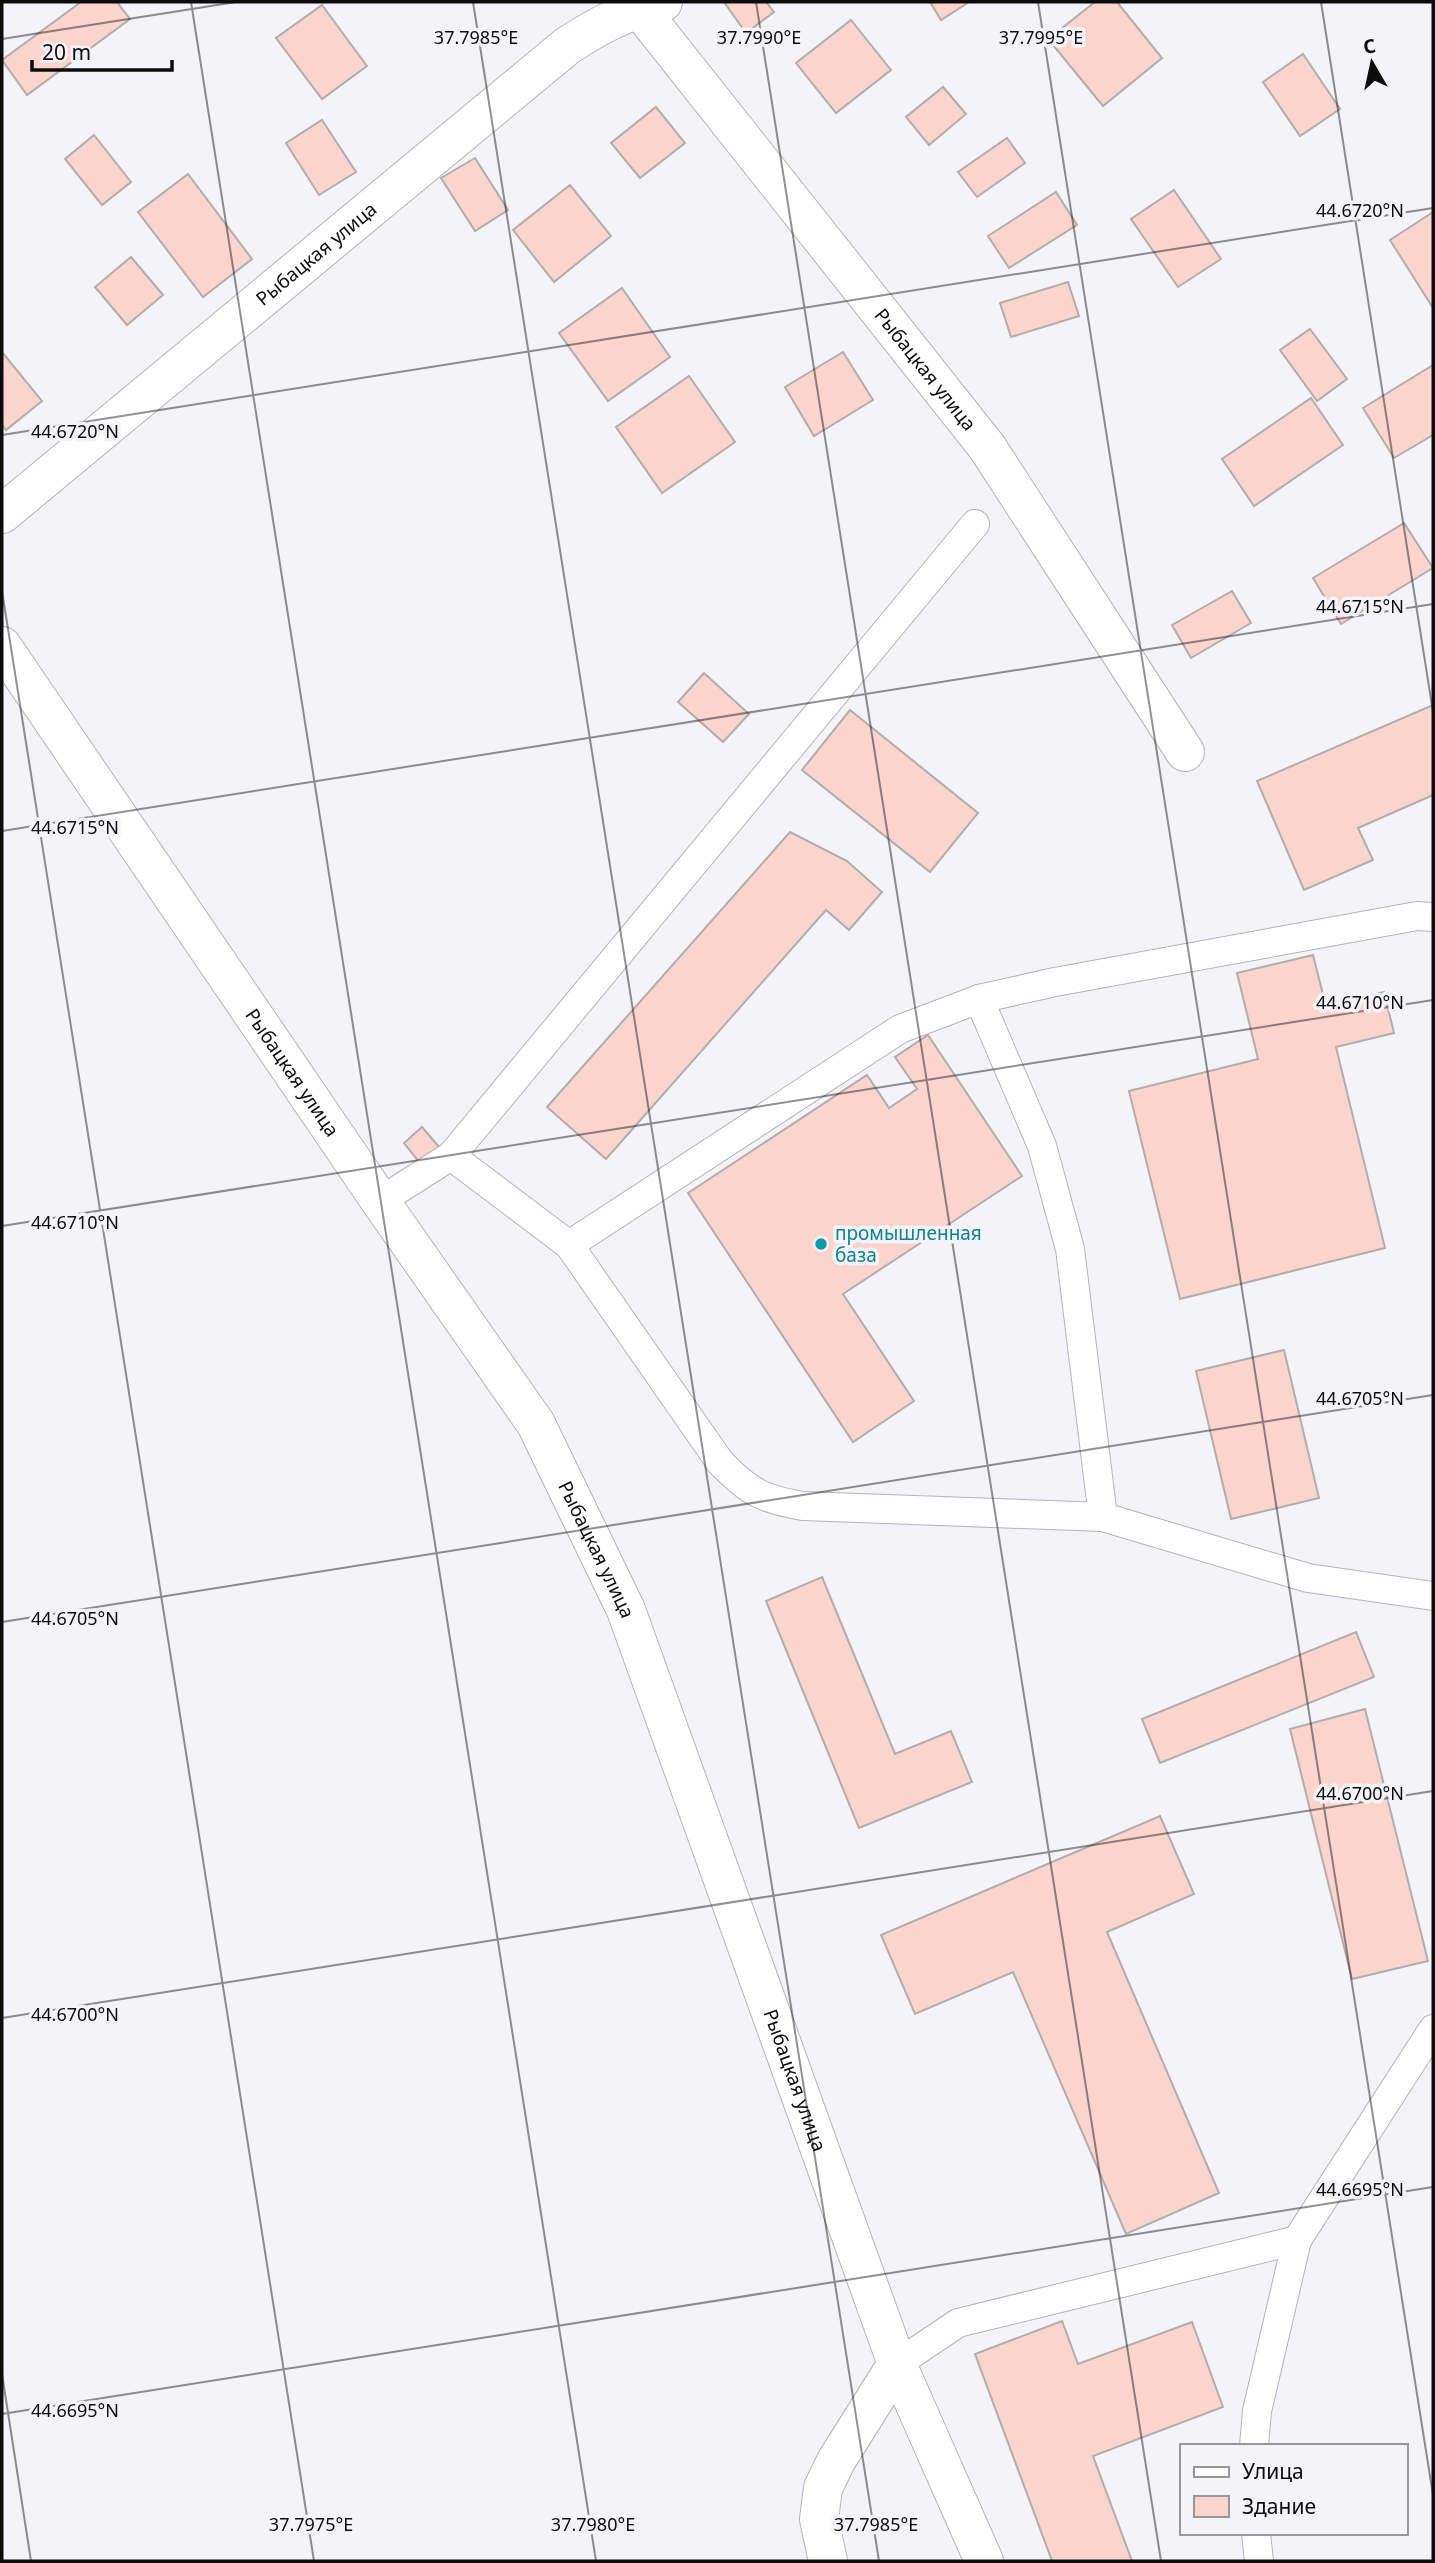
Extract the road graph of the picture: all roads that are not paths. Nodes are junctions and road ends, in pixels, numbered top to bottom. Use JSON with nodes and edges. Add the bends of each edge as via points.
{"nodes":[{"id":1,"x":646,"y":4,"type":"edge"},
{"id":2,"x":2,"y":514,"type":"edge"},
{"id":3,"x":975,"y":524,"type":"dead end"},
{"id":4,"x":2,"y":646,"type":"edge"},
{"id":5,"x":1185,"y":752,"type":"dead end"},
{"id":6,"x":1433,"y":917,"type":"edge"},
{"id":7,"x":979,"y":999,"type":"junction"},
{"id":8,"x":451,"y":1156,"type":"junction"},
{"id":9,"x":380,"y":1200,"type":"junction"},
{"id":10,"x":569,"y":1245,"type":"junction"},
{"id":11,"x":1103,"y":1517,"type":"junction"},
{"id":12,"x":1433,"y":1596,"type":"edge"},
{"id":13,"x":1433,"y":2029,"type":"edge"},
{"id":14,"x":1297,"y":2241,"type":"junction"},
{"id":15,"x":897,"y":2364,"type":"junction"},
{"id":16,"x":1254,"y":2444,"type":"edge"},
{"id":17,"x":1256,"y":2535,"type":"edge"},
{"id":18,"x":828,"y":2561,"type":"edge"},
{"id":19,"x":984,"y":2561,"type":"edge"},
{"id":20,"x":1259,"y":2561,"type":"edge"}],
"edges":[{"from":1,"to":2,"type":"street","name":"Рыбацкая улица","via":[[600,24],[567,46]]},
{"from":1,"to":5,"type":"street","name":"Рыбацкая улица","via":[[987,446]]},
{"from":3,"to":8,"type":"lane"},
{"from":4,"to":9,"type":"street","name":"Рыбацкая улица"},
{"from":6,"to":7,"type":"lane","via":[[1417,916]]},
{"from":7,"to":10,"type":"lane","via":[[900,1029]]},
{"from":7,"to":11,"type":"lane","via":[[1042,1146],[1070,1249]]},
{"from":8,"to":9,"type":"lane"},
{"from":8,"to":10,"type":"lane"},
{"from":9,"to":15,"type":"street","name":"Рыбацкая улица","via":[[536,1424],[626,1610]]},
{"from":10,"to":11,"type":"lane","via":[[720,1462],[743,1485],[771,1500],[803,1506]]},
{"from":11,"to":12,"type":"lane","via":[[1308,1578]]},
{"from":13,"to":14,"type":"lane"},
{"from":14,"to":15,"type":"lane","via":[[958,2323]]},
{"from":14,"to":16,"type":"lane","via":[[1257,2411]]},
{"from":15,"to":18,"type":"street","via":[[823,2488],[820,2519]]},
{"from":15,"to":19,"type":"street","name":"Рыбацкая улица"},
{"from":17,"to":20,"type":"lane"}]}
